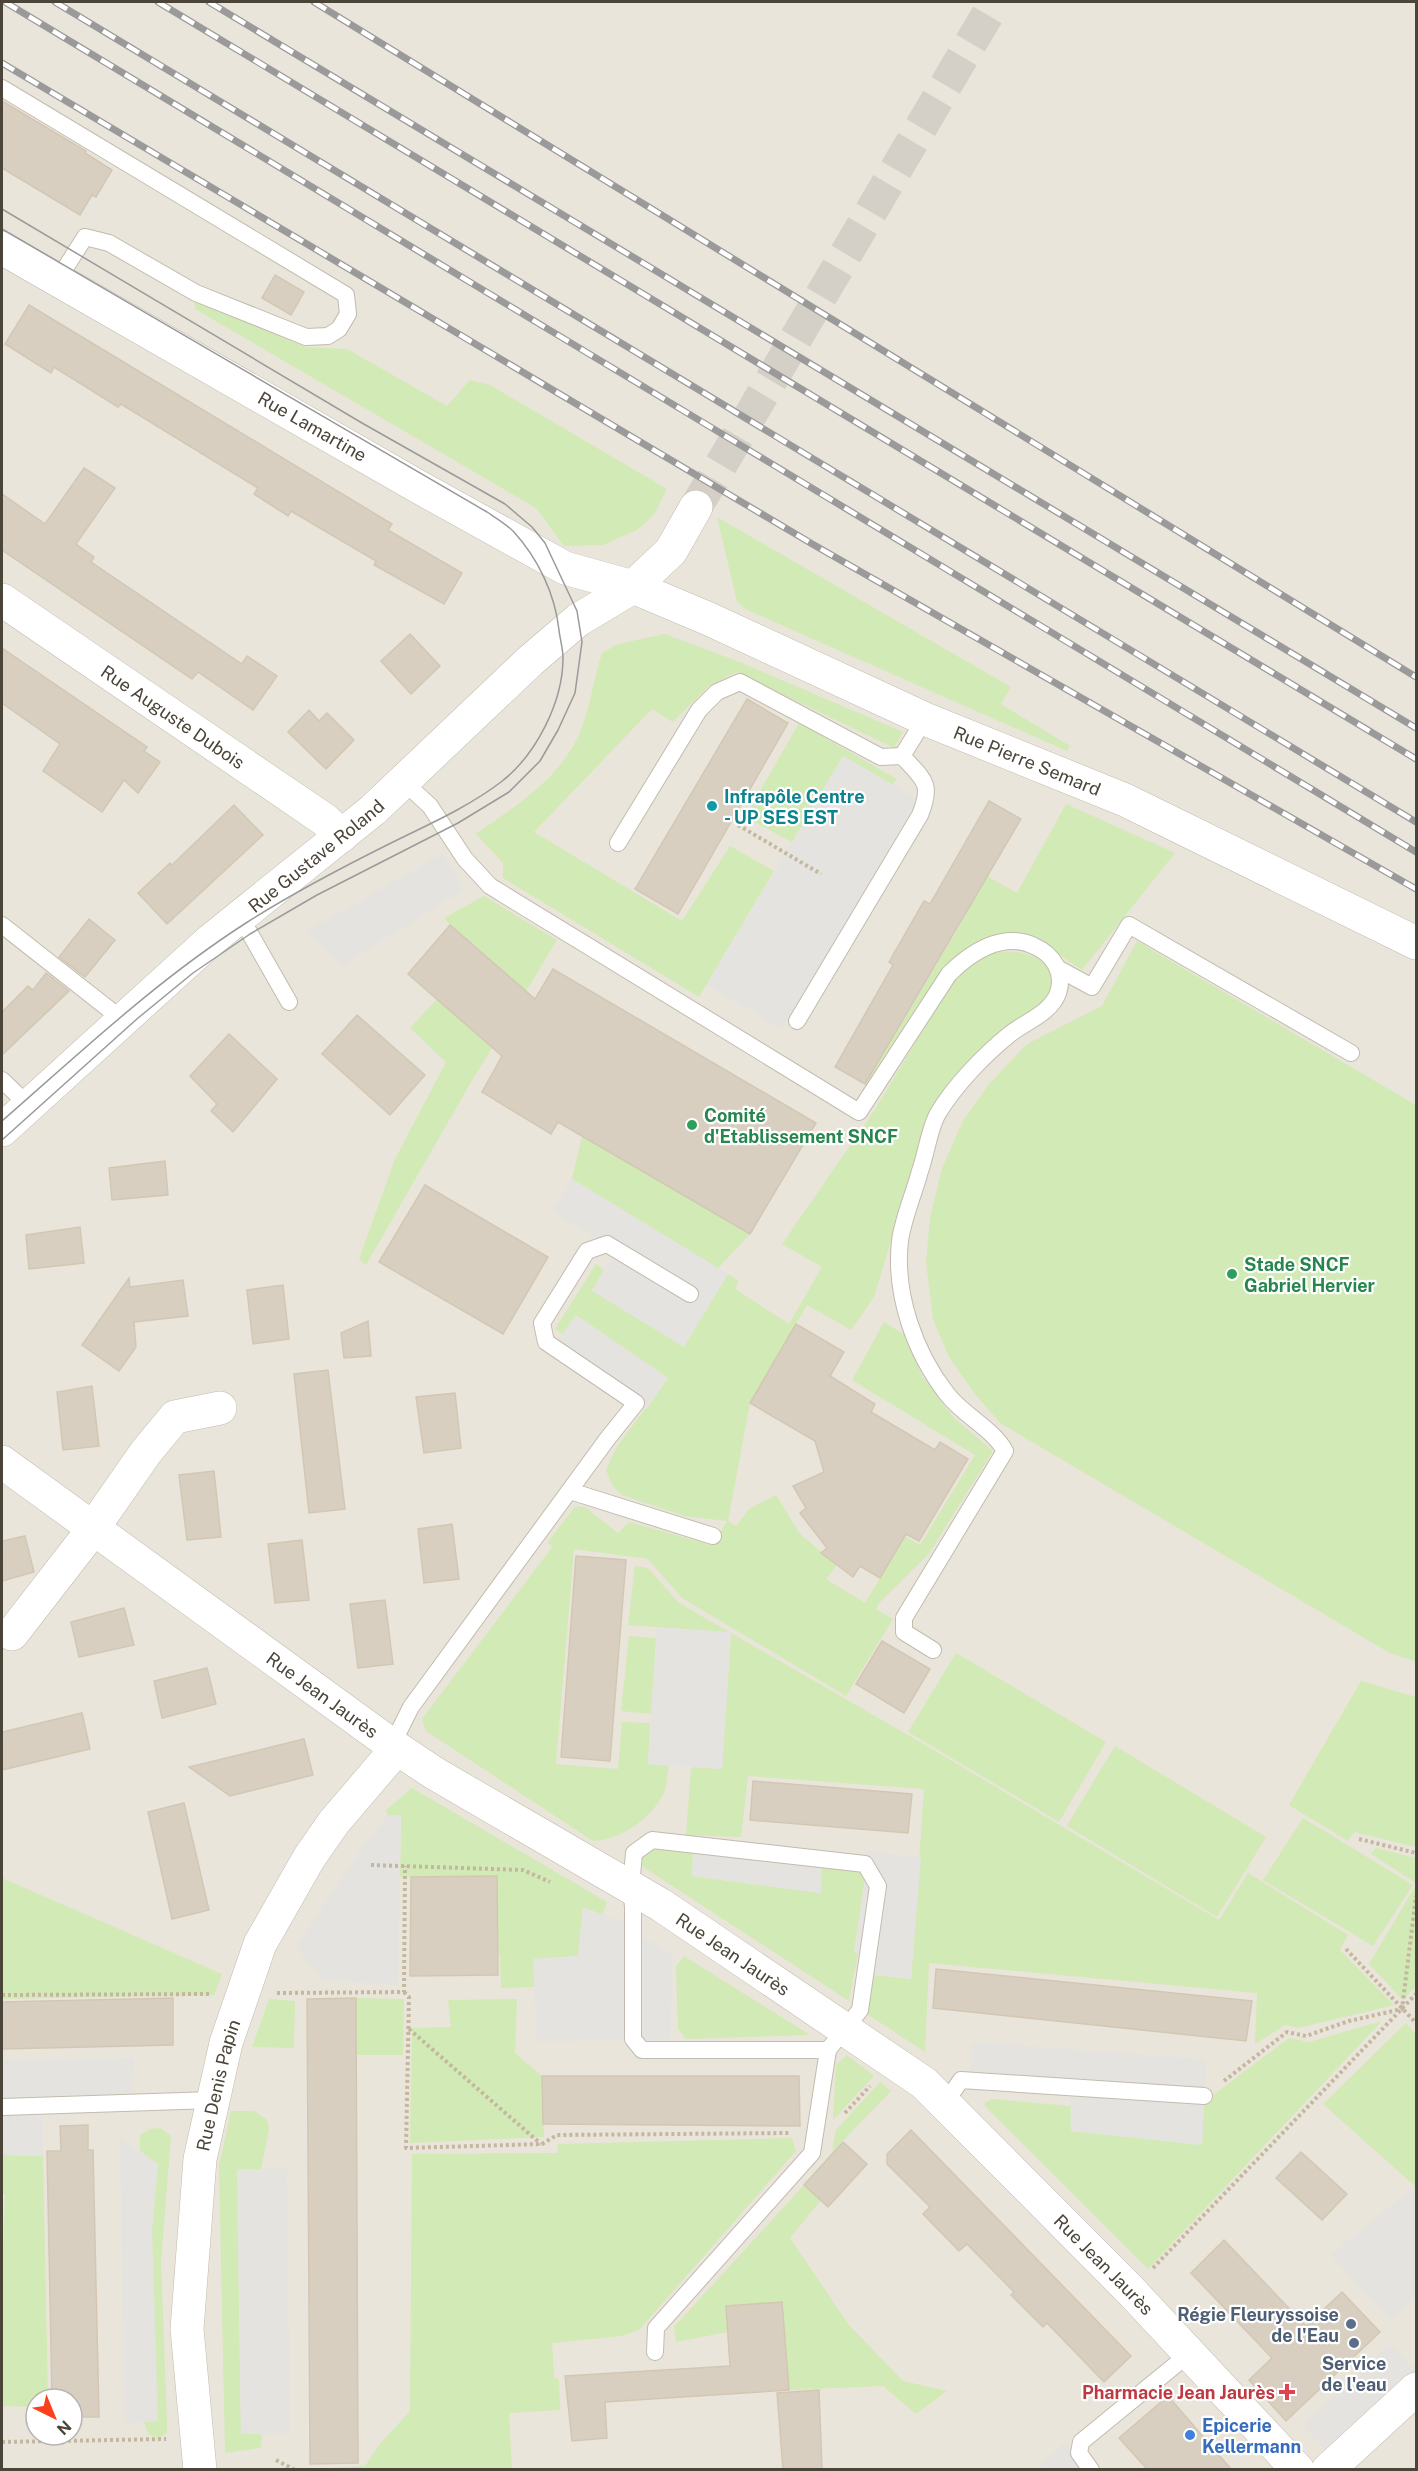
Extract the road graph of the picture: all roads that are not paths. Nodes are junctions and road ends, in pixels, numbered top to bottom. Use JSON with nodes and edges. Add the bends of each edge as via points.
{"nodes":[{"id":1,"x":2,"y":88,"type":"edge"},
{"id":2,"x":2,"y":248,"type":"edge"},
{"id":3,"x":57,"y":281,"type":"junction"},
{"id":4,"x":696,"y":507,"type":"tunnel mouth"},
{"id":5,"x":633,"y":586,"type":"junction"},
{"id":6,"x":2,"y":600,"type":"edge"},
{"id":7,"x":925,"y":719,"type":"junction"},
{"id":8,"x":902,"y":756,"type":"junction"},
{"id":9,"x":404,"y":782,"type":"junction"},
{"id":10,"x":341,"y":836,"type":"junction"},
{"id":11,"x":618,"y":843,"type":"dead end"},
{"id":12,"x":240,"y":916,"type":"junction"},
{"id":13,"x":2,"y":925,"type":"edge"},
{"id":14,"x":1416,"y":943,"type":"edge"},
{"id":15,"x":1059,"y":969,"type":"junction"},
{"id":16,"x":289,"y":1002,"type":"dead end"},
{"id":17,"x":124,"y":1021,"type":"junction"},
{"id":18,"x":797,"y":1021,"type":"dead end"},
{"id":19,"x":1351,"y":1053,"type":"dead end"},
{"id":20,"x":2,"y":1080,"type":"edge"},
{"id":21,"x":29,"y":1106,"type":"junction"},
{"id":22,"x":2,"y":1130,"type":"edge"},
{"id":23,"x":690,"y":1293,"type":"dead end"},
{"id":24,"x":220,"y":1408,"type":"dead end"},
{"id":25,"x":2,"y":1462,"type":"edge"},
{"id":26,"x":570,"y":1491,"type":"junction"},
{"id":27,"x":94,"y":1527,"type":"junction"},
{"id":28,"x":713,"y":1536,"type":"dead end"},
{"id":29,"x":12,"y":1634,"type":"dead end"},
{"id":30,"x":933,"y":1650,"type":"dead end"},
{"id":31,"x":392,"y":1745,"type":"junction"},
{"id":32,"x":631,"y":1887,"type":"junction"},
{"id":33,"x":837,"y":2039,"type":"junction"},
{"id":34,"x":1204,"y":2096,"type":"road end"},
{"id":35,"x":213,"y":2100,"type":"junction"},
{"id":36,"x":945,"y":2103,"type":"junction"},
{"id":37,"x":2,"y":2107,"type":"edge"},
{"id":38,"x":656,"y":2352,"type":"dead end"},
{"id":39,"x":1190,"y":2353,"type":"junction"},
{"id":40,"x":1416,"y":2389,"type":"edge"},
{"id":41,"x":198,"y":2454,"type":"edge"},
{"id":42,"x":1091,"y":2469,"type":"edge"},
{"id":43,"x":1298,"y":2469,"type":"edge"},
{"id":44,"x":1328,"y":2469,"type":"edge"}],
"edges":[{"from":1,"to":3,"type":"lane","via":[[346,295],[348,314],[339,329],[328,336],[306,337],[196,293],[109,243],[85,237]]},
{"from":2,"to":3,"type":"street","name":"Rue Lamartine"},
{"from":3,"to":5,"type":"street","name":"Rue Lamartine","via":[[566,568]]},
{"from":4,"to":5,"type":"street","name":"Rue Gustave Roland","via":[[671,551]]},
{"from":5,"to":7,"type":"street","name":"Rue Pierre Semard"},
{"from":5,"to":9,"type":"street","name":"Rue Gustave Roland","via":[[578,620]]},
{"from":6,"to":10,"type":"street","name":"Rue Auguste Dubois","via":[[325,820]]},
{"from":7,"to":8,"type":"lane"},
{"from":7,"to":14,"type":"street","name":"Rue Pierre Semard","via":[[1125,800]]},
{"from":8,"to":11,"type":"lane","via":[[881,757],[740,682],[717,692],[699,710]]},
{"from":8,"to":18,"type":"lane","via":[[923,778],[928,796]]},
{"from":9,"to":10,"type":"street","name":"Rue Gustave Roland"},
{"from":9,"to":15,"type":"lane","via":[[430,806],[465,859],[490,886],[859,1112],[949,974],[975,952],[994,943],[1034,945],[1053,959]]},
{"from":10,"to":12,"type":"street","name":"Rue Gustave Roland"},
{"from":12,"to":16,"type":"lane"},
{"from":12,"to":17,"type":"street","name":"Rue Gustave Roland"},
{"from":13,"to":17,"type":"lane"},
{"from":15,"to":19,"type":"lane","via":[[1092,987],[1129,926]]},
{"from":15,"to":30,"type":"lane","via":[[1058,995],[1047,1009],[1010,1034],[972,1069],[937,1116],[900,1241],[901,1282],[909,1320],[924,1359],[948,1396],[997,1438],[1005,1451],[904,1617],[904,1632]]},
{"from":17,"to":21,"type":"street","name":"Rue Gustave Roland"},
{"from":20,"to":21,"type":"lane"},
{"from":21,"to":22,"type":"street","name":"Rue Gustave Roland"},
{"from":23,"to":26,"type":"lane","via":[[607,1244],[587,1251],[542,1323],[546,1342],[636,1403]]},
{"from":24,"to":27,"type":"street","via":[[175,1417]]},
{"from":25,"to":27,"type":"street","name":"Rue Jean Jaurès"},
{"from":26,"to":28,"type":"lane"},
{"from":26,"to":31,"type":"lane","via":[[411,1707]]},
{"from":27,"to":29,"type":"street"},
{"from":27,"to":31,"type":"street","name":"Rue Jean Jaurès"},
{"from":31,"to":32,"type":"street","name":"Rue Jean Jaurès"},
{"from":31,"to":35,"type":"street","name":"Rue Denis Papin","via":[[387,1760],[309,1858],[260,1944],[255,1993],[226,2043]]},
{"from":32,"to":33,"type":"street","name":"Rue Jean Jaurès"},
{"from":32,"to":33,"type":"lane","via":[[633,2039],[642,2050]]},
{"from":32,"to":33,"type":"lane","via":[[634,1853],[652,1840],[865,1864],[878,1886],[860,2010]]},
{"from":33,"to":36,"type":"street","name":"Rue Jean Jaurès","via":[[924,2083]]},
{"from":33,"to":38,"type":"lane","via":[[812,2153],[656,2328]]},
{"from":34,"to":36,"type":"lane","via":[[961,2080]]},
{"from":35,"to":37,"type":"lane"},
{"from":35,"to":41,"type":"street","name":"Rue Denis Papin","via":[[200,2159],[187,2329]]},
{"from":36,"to":39,"type":"street","name":"Rue Jean Jaurès"},
{"from":39,"to":42,"type":"lane","via":[[1081,2442],[1079,2453]]},
{"from":39,"to":43,"type":"street","name":"Rue Jean Jaurès"},
{"from":40,"to":44,"type":"street"}]}
